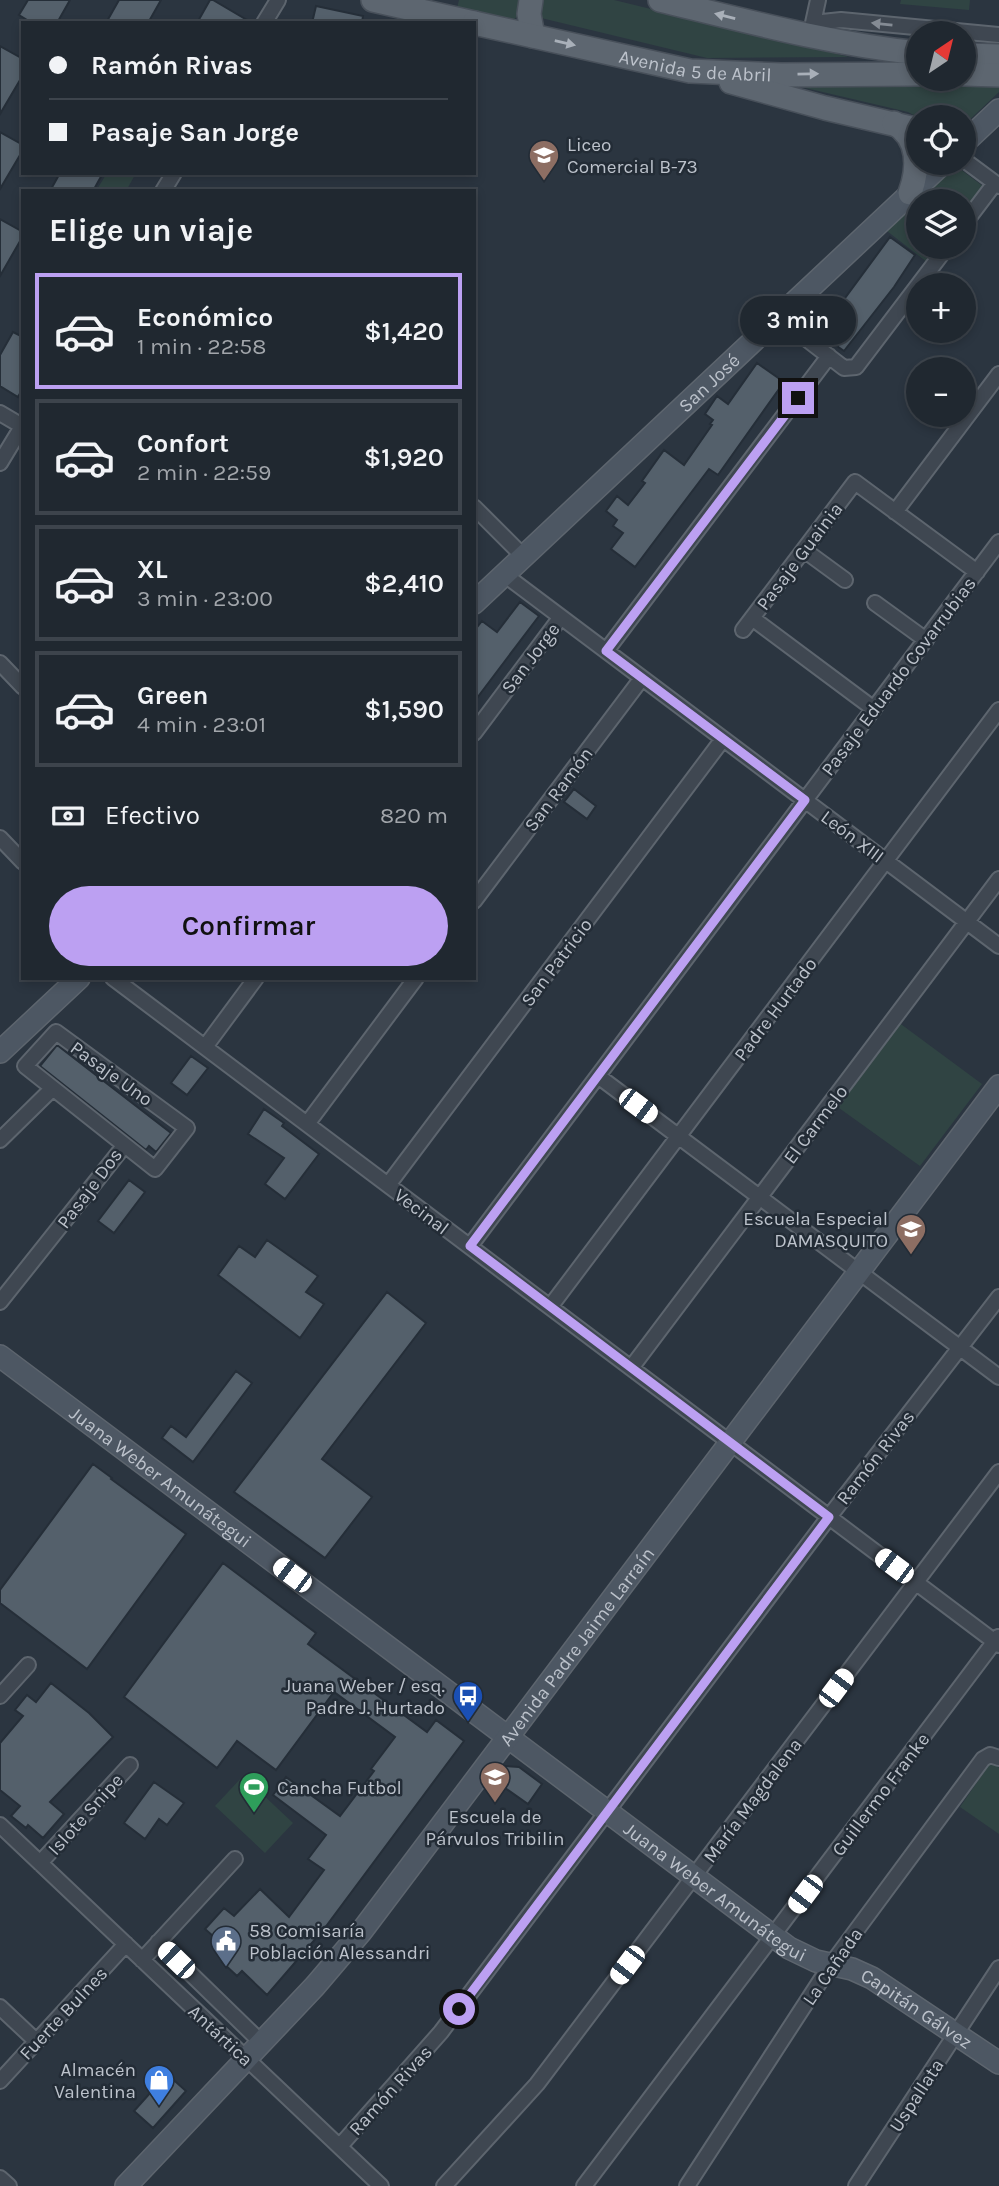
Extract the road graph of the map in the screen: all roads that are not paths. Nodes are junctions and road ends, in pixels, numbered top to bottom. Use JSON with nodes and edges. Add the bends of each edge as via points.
{"nodes":[{"id":1,"x":278,"y":0,"type":"edge"},
{"id":2,"x":373,"y":0,"type":"edge"},
{"id":3,"x":531,"y":0,"type":"edge"},
{"id":4,"x":660,"y":0,"type":"edge"},
{"id":5,"x":818,"y":0,"type":"edge"},
{"id":6,"x":439,"y":7,"type":"edge"},
{"id":7,"x":265,"y":21,"type":"edge"},
{"id":8,"x":470,"y":21,"type":"edge"},
{"id":9,"x":476,"y":23,"type":"edge"},
{"id":10,"x":813,"y":23,"type":"junction"},
{"id":11,"x":791,"y":32,"type":"junction"},
{"id":12,"x":533,"y":36,"type":"junction"},
{"id":13,"x":999,"y":36,"type":"edge"},
{"id":14,"x":906,"y":50,"type":"edge"},
{"id":15,"x":976,"y":55,"type":"edge"},
{"id":16,"x":999,"y":56,"type":"edge"},
{"id":17,"x":690,"y":71,"type":"junction"},
{"id":18,"x":906,"y":74,"type":"edge"},
{"id":19,"x":976,"y":74,"type":"edge"},
{"id":20,"x":999,"y":75,"type":"edge"},
{"id":21,"x":999,"y":110,"type":"edge"},
{"id":22,"x":891,"y":122,"type":"junction"},
{"id":23,"x":906,"y":126,"type":"edge"},
{"id":24,"x":976,"y":132,"type":"edge"},
{"id":25,"x":976,"y":169,"type":"edge"},
{"id":26,"x":930,"y":175,"type":"edge"},
{"id":27,"x":997,"y":185,"type":"edge"},
{"id":28,"x":911,"y":189,"type":"edge"},
{"id":29,"x":914,"y":189,"type":"edge"},
{"id":30,"x":906,"y":197,"type":"edge"},
{"id":31,"x":976,"y":210,"type":"edge"},
{"id":32,"x":938,"y":259,"type":"edge"},
{"id":33,"x":778,"y":317,"type":"junction"},
{"id":34,"x":830,"y":356,"type":"junction"},
{"id":35,"x":999,"y":374,"type":"edge"},
{"id":36,"x":0,"y":413,"type":"edge"},
{"id":37,"x":21,"y":424,"type":"edge"},
{"id":38,"x":21,"y":427,"type":"edge"},
{"id":39,"x":0,"y":463,"type":"edge"},
{"id":40,"x":476,"y":509,"type":"edge"},
{"id":41,"x":895,"y":512,"type":"junction"},
{"id":42,"x":999,"y":542,"type":"edge"},
{"id":43,"x":804,"y":550,"type":"junction"},
{"id":44,"x":523,"y":557,"type":"junction"},
{"id":45,"x":976,"y":572,"type":"junction"},
{"id":46,"x":505,"y":575,"type":"junction"},
{"id":47,"x":845,"y":580,"type":"dead end"},
{"id":48,"x":476,"y":601,"type":"edge"},
{"id":49,"x":875,"y":603,"type":"dead end"},
{"id":50,"x":561,"y":617,"type":"junction"},
{"id":51,"x":752,"y":618,"type":"junction"},
{"id":52,"x":743,"y":630,"type":"dead end"},
{"id":53,"x":926,"y":640,"type":"junction"},
{"id":54,"x":606,"y":651,"type":"junction"},
{"id":55,"x":0,"y":663,"type":"edge"},
{"id":56,"x":642,"y":678,"type":"junction"},
{"id":57,"x":21,"y":685,"type":"edge"},
{"id":58,"x":874,"y":709,"type":"junction"},
{"id":59,"x":999,"y":710,"type":"edge"},
{"id":60,"x":476,"y":730,"type":"edge"},
{"id":61,"x":723,"y":739,"type":"junction"},
{"id":62,"x":805,"y":800,"type":"junction"},
{"id":63,"x":0,"y":838,"type":"edge"},
{"id":64,"x":21,"y":860,"type":"edge"},
{"id":65,"x":886,"y":861,"type":"junction"},
{"id":66,"x":999,"y":879,"type":"edge"},
{"id":67,"x":476,"y":898,"type":"edge"},
{"id":68,"x":967,"y":922,"type":"junction"},
{"id":69,"x":999,"y":946,"type":"edge"},
{"id":70,"x":77,"y":980,"type":"edge"},
{"id":71,"x":116,"y":980,"type":"edge"},
{"id":72,"x":255,"y":980,"type":"edge"},
{"id":73,"x":415,"y":980,"type":"edge"},
{"id":74,"x":205,"y":1047,"type":"junction"},
{"id":75,"x":0,"y":1052,"type":"edge"},
{"id":76,"x":598,"y":1076,"type":"junction"},
{"id":77,"x":999,"y":1086,"type":"edge"},
{"id":78,"x":52,"y":1088,"type":"junction"},
{"id":79,"x":307,"y":1124,"type":"junction"},
{"id":80,"x":678,"y":1136,"type":"junction"},
{"id":81,"x":0,"y":1140,"type":"edge"},
{"id":82,"x":124,"y":1146,"type":"junction"},
{"id":83,"x":388,"y":1185,"type":"junction"},
{"id":84,"x":760,"y":1197,"type":"junction"},
{"id":85,"x":470,"y":1246,"type":"junction"},
{"id":86,"x":859,"y":1272,"type":"junction"},
{"id":87,"x":999,"y":1297,"type":"edge"},
{"id":88,"x":0,"y":1302,"type":"edge"},
{"id":89,"x":550,"y":1307,"type":"junction"},
{"id":90,"x":960,"y":1348,"type":"junction"},
{"id":91,"x":0,"y":1356,"type":"edge"},
{"id":92,"x":631,"y":1368,"type":"junction"},
{"id":93,"x":999,"y":1377,"type":"edge"},
{"id":94,"x":730,"y":1443,"type":"junction"},
{"id":95,"x":999,"y":1472,"type":"edge"},
{"id":96,"x":829,"y":1517,"type":"junction"},
{"id":97,"x":916,"y":1583,"type":"junction"},
{"id":98,"x":998,"y":1641,"type":"edge"},
{"id":99,"x":28,"y":1665,"type":"dead end"},
{"id":100,"x":0,"y":1696,"type":"edge"},
{"id":101,"x":509,"y":1737,"type":"junction"},
{"id":102,"x":994,"y":1757,"type":"edge"},
{"id":103,"x":130,"y":1765,"type":"dead end"},
{"id":104,"x":607,"y":1812,"type":"junction"},
{"id":105,"x":0,"y":1825,"type":"edge"},
{"id":106,"x":235,"y":1859,"type":"dead end"},
{"id":107,"x":40,"y":1863,"type":"junction"},
{"id":108,"x":694,"y":1877,"type":"junction"},
{"id":109,"x":773,"y":1936,"type":"junction"},
{"id":110,"x":158,"y":1942,"type":"junction"},
{"id":111,"x":126,"y":1944,"type":"junction"},
{"id":112,"x":142,"y":1960,"type":"junction"},
{"id":113,"x":830,"y":1966,"type":"junction"},
{"id":114,"x":999,"y":1968,"type":"edge"},
{"id":115,"x":0,"y":2007,"type":"edge"},
{"id":116,"x":956,"y":2034,"type":"junction"},
{"id":117,"x":36,"y":2041,"type":"junction"},
{"id":118,"x":262,"y":2043,"type":"junction"},
{"id":119,"x":247,"y":2059,"type":"junction"},
{"id":120,"x":999,"y":2063,"type":"edge"},
{"id":121,"x":0,"y":2081,"type":"edge"},
{"id":122,"x":340,"y":2146,"type":"junction"},
{"id":123,"x":0,"y":2178,"type":"edge"},
{"id":124,"x":374,"y":2183,"type":"edge"},
{"id":125,"x":9,"y":2186,"type":"edge"},
{"id":126,"x":126,"y":2186,"type":"edge"},
{"id":127,"x":444,"y":2186,"type":"edge"},
{"id":128,"x":584,"y":2186,"type":"edge"},
{"id":129,"x":687,"y":2186,"type":"edge"},
{"id":130,"x":856,"y":2186,"type":"edge"}],
"edges":[{"from":1,"to":7,"type":"street"},
{"from":2,"to":6,"type":"main road","name":"Avenida 5 de Abril"},
{"from":3,"to":12,"type":"main road"},
{"from":11,"to":4,"type":"main road","one_way":true},
{"from":5,"to":10,"type":"street"},
{"from":6,"to":8,"type":"main road","name":"Avenida 5 de Abril"},
{"from":9,"to":12,"type":"main road","name":"Avenida 5 de Abril"},
{"from":10,"to":11,"type":"main road"},
{"from":13,"to":10,"type":"street","one_way":true,"via":[[841,20]]},
{"from":11,"to":14,"type":"main road"},
{"from":12,"to":17,"type":"main road","name":"Avenida 5 de Abril","one_way":true},
{"from":15,"to":16,"type":"main road"},
{"from":17,"to":18,"type":"main road","name":"Avenida 5 de Abril","one_way":true},
{"from":17,"to":22,"type":"main road"},
{"from":19,"to":20,"type":"main road"},
{"from":21,"to":24,"type":"street"},
{"from":22,"to":23,"type":"main road"},
{"from":22,"to":28,"type":"main road","via":[[909,135],[915,150]]},
{"from":25,"to":27,"type":"street"},
{"from":26,"to":29,"type":"street","name":"San José"},
{"from":27,"to":31,"type":"street"},
{"from":30,"to":33,"type":"street","name":"San José"},
{"from":32,"to":34,"type":"street","via":[[856,367],[844,368]]},
{"from":33,"to":34,"type":"street"},
{"from":33,"to":44,"type":"street","name":"San José"},
{"from":34,"to":54,"type":"street"},
{"from":35,"to":41,"type":"street"},
{"from":36,"to":37,"type":"street"},
{"from":38,"to":39,"type":"street"},
{"from":40,"to":44,"type":"street"},
{"from":41,"to":43,"type":"street","name":"Pasaje Guainia","via":[[855,482]]},
{"from":41,"to":45,"type":"street"},
{"from":42,"to":45,"type":"street","name":"Pasaje Eduardo Covarrubias"},
{"from":43,"to":47,"type":"street"},
{"from":43,"to":51,"type":"street","name":"Pasaje Guainia"},
{"from":44,"to":46,"type":"street","name":"San José"},
{"from":45,"to":53,"type":"street","name":"Pasaje Eduardo Covarrubias"},
{"from":46,"to":48,"type":"street","name":"San José"},
{"from":46,"to":50,"type":"street","name":"León XIII"},
{"from":49,"to":53,"type":"street"},
{"from":50,"to":54,"type":"street","name":"León XIII"},
{"from":50,"to":60,"type":"street","name":"San Jorge"},
{"from":51,"to":52,"type":"street","name":"Pasaje Guainia"},
{"from":51,"to":58,"type":"street"},
{"from":53,"to":58,"type":"street","name":"Pasaje Eduardo Covarrubias"},
{"from":54,"to":56,"type":"street","name":"León XIII"},
{"from":55,"to":57,"type":"street"},
{"from":56,"to":61,"type":"street","name":"León XIII"},
{"from":56,"to":67,"type":"street","name":"San Ramón"},
{"from":58,"to":62,"type":"street","name":"Pasaje Eduardo Covarrubias"},
{"from":59,"to":65,"type":"street","name":"Padre Hurtado"},
{"from":61,"to":62,"type":"street","name":"León XIII"},
{"from":61,"to":83,"type":"street","name":"San Patricio"},
{"from":62,"to":65,"type":"street","name":"León XIII"},
{"from":62,"to":76,"type":"street","name":"Pasaje Eduardo Covarrubias"},
{"from":63,"to":64,"type":"street"},
{"from":65,"to":68,"type":"street","name":"León XIII"},
{"from":65,"to":80,"type":"street","name":"Padre Hurtado"},
{"from":66,"to":68,"type":"street","name":"El Carmelo"},
{"from":68,"to":69,"type":"street","name":"León XIII"},
{"from":68,"to":84,"type":"street","name":"El Carmelo"},
{"from":70,"to":75,"type":"street"},
{"from":71,"to":74,"type":"street","name":"Vecinal"},
{"from":72,"to":74,"type":"street"},
{"from":73,"to":79,"type":"street"},
{"from":74,"to":79,"type":"street","name":"Vecinal"},
{"from":76,"to":80,"type":"street"},
{"from":76,"to":85,"type":"street","name":"Pasaje Eduardo Covarrubias"},
{"from":77,"to":86,"type":"street","name":"Avenida Padre Jaime Larraín"},
{"from":78,"to":81,"type":"street"},
{"from":78,"to":82,"type":"street","name":"Pasaje Dos"},
{"from":78,"to":82,"type":"street","name":"Pasaje Uno","via":[[24,1066],[56,1031],[187,1128],[155,1169]]},
{"from":79,"to":83,"type":"street","name":"Vecinal"},
{"from":80,"to":84,"type":"street"},
{"from":80,"to":89,"type":"street","name":"Padre Hurtado"},
{"from":82,"to":88,"type":"street","name":"Pasaje Dos"},
{"from":83,"to":85,"type":"street","name":"Vecinal"},
{"from":84,"to":86,"type":"street"},
{"from":84,"to":92,"type":"street","name":"El Carmelo"},
{"from":85,"to":89,"type":"street","name":"Vecinal"},
{"from":86,"to":90,"type":"street"},
{"from":86,"to":94,"type":"street","name":"Avenida Padre Jaime Larraín"},
{"from":87,"to":90,"type":"street","name":"Ramón Rivas"},
{"from":89,"to":92,"type":"street","name":"Vecinal"},
{"from":90,"to":93,"type":"street"},
{"from":90,"to":96,"type":"street","name":"Ramón Rivas"},
{"from":91,"to":101,"type":"street","name":"Juana Weber Amunátegui"},
{"from":92,"to":94,"type":"street","name":"Vecinal"},
{"from":94,"to":96,"type":"street","name":"Vecinal"},
{"from":94,"to":101,"type":"street","name":"Avenida Padre Jaime Larraín"},
{"from":95,"to":97,"type":"street","name":"María Magdalena"},
{"from":96,"to":97,"type":"street","name":"Vecinal"},
{"from":96,"to":104,"type":"street","name":"Ramón Rivas"},
{"from":97,"to":98,"type":"street","name":"Vecinal"},
{"from":97,"to":108,"type":"street","name":"María Magdalena"},
{"from":98,"to":109,"type":"street","name":"Guillermo Franke"},
{"from":99,"to":100,"type":"street"},
{"from":101,"to":104,"type":"street","name":"Juana Weber Amunátegui"},
{"from":101,"to":118,"type":"street","name":"Avenida Padre Jaime Larraín","via":[[361,1932]]},
{"from":102,"to":113,"type":"street","name":"La Cañada","via":[[984,1759]]},
{"from":103,"to":107,"type":"street","name":"Islote Snipe"},
{"from":104,"to":108,"type":"street","name":"Juana Weber Amunátegui"},
{"from":104,"to":122,"type":"street","name":"Ramón Rivas","via":[[442,2032]]},
{"from":105,"to":107,"type":"street","name":"Antártica"},
{"from":106,"to":110,"type":"street"},
{"from":107,"to":111,"type":"street","name":"Antártica"},
{"from":108,"to":109,"type":"street","name":"Juana Weber Amunátegui"},
{"from":108,"to":127,"type":"street","name":"María Magdalena","via":[[537,2084]]},
{"from":109,"to":113,"type":"street","name":"Juana Weber Amunátegui","via":[[802,1956]]},
{"from":109,"to":128,"type":"street","name":"Guillermo Franke"},
{"from":110,"to":112,"type":"street"},
{"from":110,"to":118,"type":"street","name":"Antártica"},
{"from":111,"to":112,"type":"street","name":"Antártica"},
{"from":111,"to":117,"type":"street","name":"Fuerte Bulnes"},
{"from":112,"to":119,"type":"street","name":"Antártica"},
{"from":113,"to":116,"type":"street","name":"Capitán Gálvez","via":[[872,1978]]},
{"from":113,"to":129,"type":"street","name":"La Cañada"},
{"from":114,"to":116,"type":"street","name":"Uspallata"},
{"from":115,"to":117,"type":"street"},
{"from":116,"to":120,"type":"street","name":"Capitán Gálvez"},
{"from":116,"to":130,"type":"street","name":"Uspallata"},
{"from":117,"to":121,"type":"street","name":"Fuerte Bulnes"},
{"from":118,"to":119,"type":"street","name":"Avenida Padre Jaime Larraín"},
{"from":119,"to":122,"type":"street","name":"Antártica"},
{"from":119,"to":126,"type":"street","name":"Avenida Padre Jaime Larraín"},
{"from":122,"to":124,"type":"street","name":"Antártica"},
{"from":123,"to":125,"type":"street"}]}
